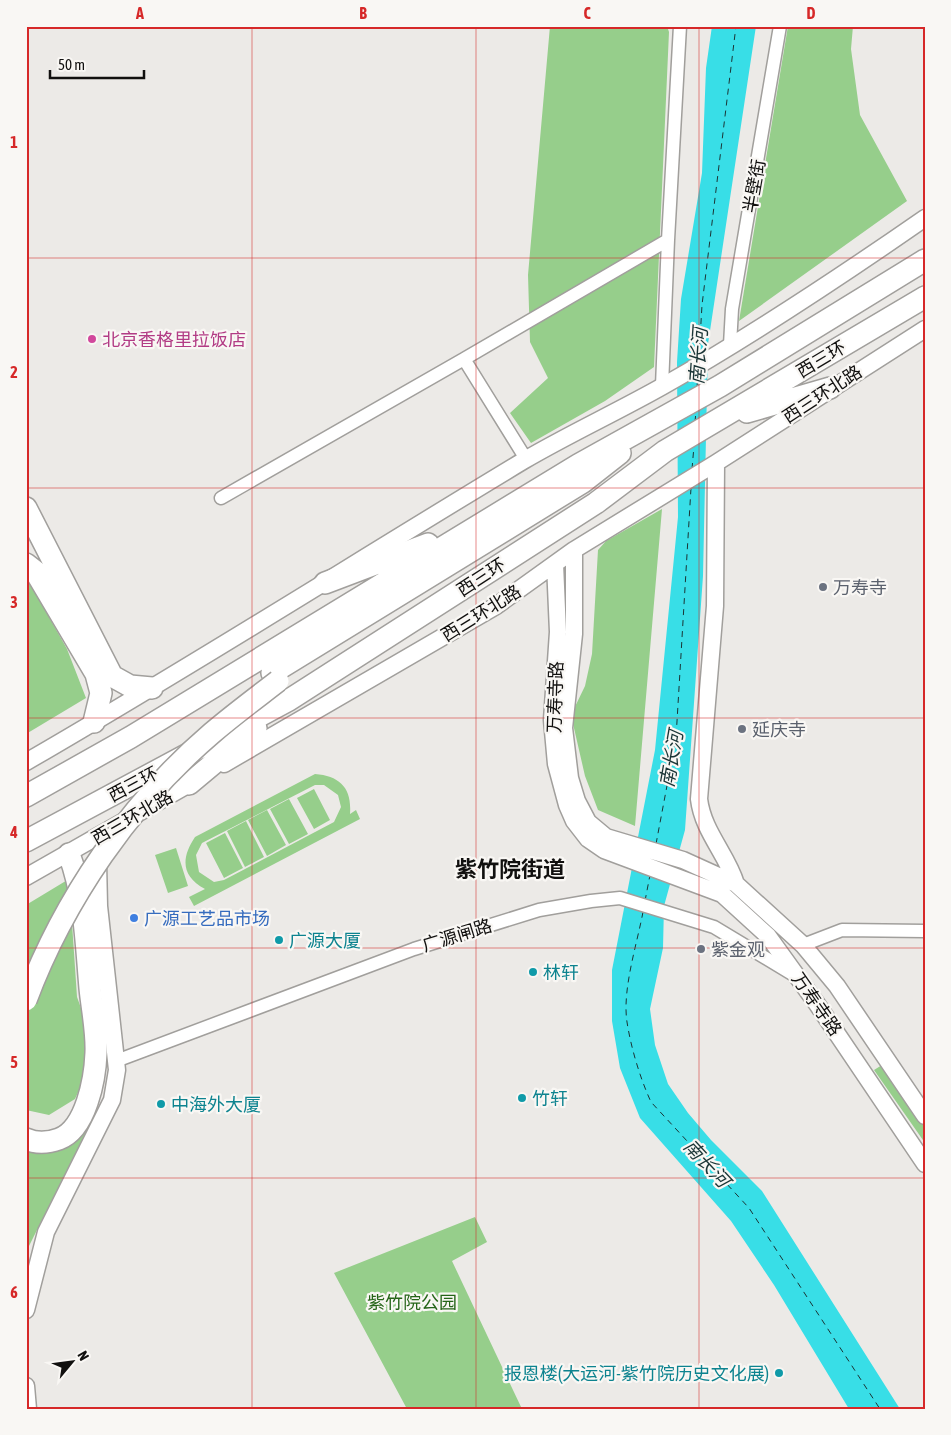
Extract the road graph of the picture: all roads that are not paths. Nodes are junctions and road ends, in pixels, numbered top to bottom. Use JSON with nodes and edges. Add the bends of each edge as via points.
{"nodes":[{"id":1,"x":680,"y":26,"type":"edge"},
{"id":2,"x":780,"y":26,"type":"edge"},
{"id":3,"x":925,"y":218,"type":"edge"},
{"id":4,"x":668,"y":240,"type":"junction"},
{"id":5,"x":925,"y":260,"type":"edge"},
{"id":6,"x":925,"y":296,"type":"edge"},
{"id":7,"x":925,"y":329,"type":"edge"},
{"id":8,"x":725,"y":348,"type":"junction"},
{"id":9,"x":464,"y":359,"type":"junction"},
{"id":10,"x":662,"y":386,"type":"junction"},
{"id":11,"x":830,"y":388,"type":"junction"},
{"id":12,"x":670,"y":415,"type":"junction"},
{"id":13,"x":718,"y":420,"type":"junction"},
{"id":14,"x":665,"y":452,"type":"junction"},
{"id":15,"x":526,"y":459,"type":"junction"},
{"id":16,"x":716,"y":464,"type":"junction"},
{"id":17,"x":221,"y":498,"type":"dead end"},
{"id":18,"x":26,"y":508,"type":"edge"},
{"id":19,"x":476,"y":526,"type":"junction"},
{"id":20,"x":574,"y":550,"type":"junction"},
{"id":21,"x":26,"y":564,"type":"edge"},
{"id":22,"x":555,"y":564,"type":"junction"},
{"id":23,"x":326,"y":583,"type":"junction"},
{"id":24,"x":275,"y":677,"type":"junction"},
{"id":25,"x":152,"y":688,"type":"junction"},
{"id":26,"x":289,"y":700,"type":"junction"},
{"id":27,"x":94,"y":722,"type":"junction"},
{"id":28,"x":26,"y":762,"type":"edge"},
{"id":29,"x":189,"y":784,"type":"junction"},
{"id":30,"x":26,"y":796,"type":"edge"},
{"id":31,"x":103,"y":835,"type":"junction"},
{"id":32,"x":26,"y":840,"type":"edge"},
{"id":33,"x":628,"y":851,"type":"junction"},
{"id":34,"x":69,"y":854,"type":"junction"},
{"id":35,"x":681,"y":868,"type":"junction"},
{"id":36,"x":26,"y":877,"type":"edge"},
{"id":37,"x":736,"y":884,"type":"junction"},
{"id":38,"x":925,"y":931,"type":"edge"},
{"id":39,"x":803,"y":945,"type":"junction"},
{"id":40,"x":26,"y":969,"type":"edge"},
{"id":41,"x":797,"y":976,"type":"junction"},
{"id":42,"x":26,"y":1000,"type":"edge"},
{"id":43,"x":116,"y":1061,"type":"junction"},
{"id":44,"x":925,"y":1116,"type":"edge"},
{"id":45,"x":26,"y":1139,"type":"edge"},
{"id":46,"x":925,"y":1164,"type":"edge"},
{"id":47,"x":26,"y":1310,"type":"edge"},
{"id":48,"x":26,"y":1386,"type":"edge"},
{"id":49,"x":28,"y":1409,"type":"edge"}],
"edges":[{"from":1,"to":4,"type":"street"},
{"from":2,"to":8,"type":"street","name":"半壁街"},
{"from":3,"to":8,"type":"street"},
{"from":4,"to":9,"type":"street"},
{"from":4,"to":10,"type":"street"},
{"from":5,"to":12,"type":"highway","name":"西三环"},
{"from":6,"to":13,"type":"highway","name":"西三环"},
{"from":7,"to":11,"type":"street","name":"西三环北路"},
{"from":8,"to":10,"type":"street"},
{"from":9,"to":15,"type":"street"},
{"from":9,"to":17,"type":"street"},
{"from":10,"to":15,"type":"street"},
{"from":11,"to":13,"type":"highway"},
{"from":11,"to":16,"type":"street","name":"西三环北路"},
{"from":12,"to":19,"type":"highway","name":"西三环"},
{"from":12,"to":24,"type":"highway","via":[[583,482]]},
{"from":13,"to":14,"type":"highway","name":"西三环"},
{"from":14,"to":24,"type":"highway"},
{"from":14,"to":26,"type":"highway","name":"西三环","via":[[596,503]]},
{"from":15,"to":23,"type":"street"},
{"from":16,"to":20,"type":"street","name":"西三环北路"},
{"from":16,"to":37,"type":"street","via":[[715,606],[700,799],[701,814],[732,869]]},
{"from":18,"to":25,"type":"highway","via":[[112,676],[130,686]]},
{"from":19,"to":23,"type":"highway"},
{"from":19,"to":30,"type":"highway","name":"西三环","via":[[131,737]]},
{"from":20,"to":22,"type":"street","name":"西三环北路"},
{"from":20,"to":33,"type":"street","name":"万寿寺路","via":[[574,634],[564,728],[570,778],[577,802],[588,822]]},
{"from":21,"to":27,"type":"highway","via":[[35,571],[96,674],[101,693]]},
{"from":22,"to":29,"type":"street","name":"西三环北路","via":[[496,606]]},
{"from":22,"to":33,"type":"street","name":"万寿寺路","via":[[558,632],[552,720],[559,778],[574,821],[588,840],[604,850]]},
{"from":23,"to":25,"type":"street"},
{"from":24,"to":40,"type":"highway","via":[[200,730],[118,818],[73,880]]},
{"from":24,"to":42,"type":"highway","bridge":true,"via":[[180,763],[135,813],[66,914]]},
{"from":25,"to":27,"type":"street"},
{"from":26,"to":29,"type":"highway"},
{"from":26,"to":32,"type":"highway","name":"西三环"},
{"from":27,"to":28,"type":"street"},
{"from":29,"to":31,"type":"street","name":"西三环北路"},
{"from":31,"to":34,"type":"street","name":"西三环北路"},
{"from":31,"to":43,"type":"street","via":[[97,880]]},
{"from":33,"to":35,"type":"street"},
{"from":34,"to":36,"type":"street","name":"西三环北路"},
{"from":34,"to":45,"type":"highway","via":[[82,897],[96,1053],[87,1103],[80,1122],[68,1136],[50,1142]]},
{"from":35,"to":37,"type":"street","name":"万寿寺路"},
{"from":35,"to":41,"type":"street","name":"万寿寺路","via":[[722,894],[768,936]]},
{"from":37,"to":39,"type":"street","name":"万寿寺路"},
{"from":38,"to":39,"type":"street","via":[[842,930]]},
{"from":39,"to":44,"type":"street","name":"万寿寺路","via":[[838,986]]},
{"from":41,"to":43,"type":"street","name":"广源闸路","via":[[714,927],[620,898],[540,910],[414,949]]},
{"from":41,"to":46,"type":"street","name":"万寿寺路"},
{"from":43,"to":47,"type":"street","via":[[112,1100],[46,1232]]},
{"from":48,"to":49,"type":"street"}]}
